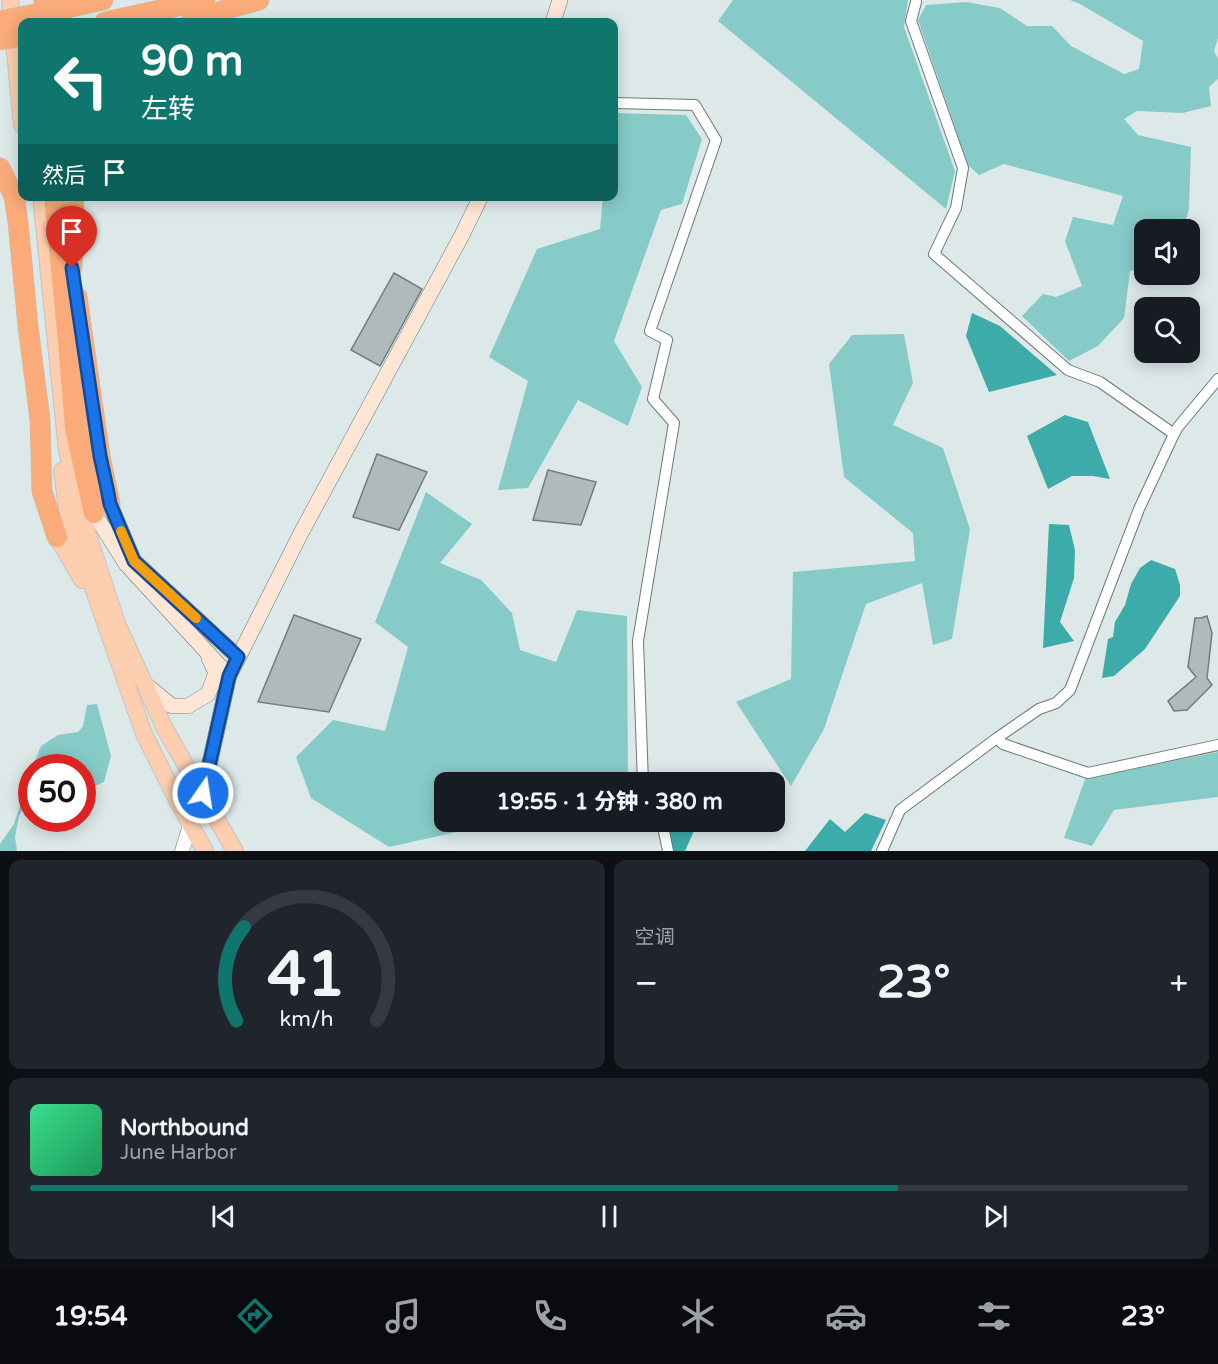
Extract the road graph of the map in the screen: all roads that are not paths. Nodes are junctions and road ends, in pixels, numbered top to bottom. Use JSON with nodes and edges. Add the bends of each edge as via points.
{"nodes":[{"id":1,"x":10,"y":0,"type":"edge"},
{"id":2,"x":20,"y":0,"type":"edge"},
{"id":3,"x":34,"y":0,"type":"edge"},
{"id":4,"x":44,"y":0,"type":"edge"},
{"id":5,"x":103,"y":0,"type":"edge"},
{"id":6,"x":205,"y":0,"type":"edge"},
{"id":7,"x":259,"y":0,"type":"edge"},
{"id":8,"x":560,"y":0,"type":"edge"},
{"id":9,"x":916,"y":2,"type":"dead end"},
{"id":10,"x":74,"y":4,"type":"edge"},
{"id":11,"x":22,"y":18,"type":"edge"},
{"id":12,"x":36,"y":18,"type":"edge"},
{"id":13,"x":46,"y":18,"type":"edge"},
{"id":14,"x":123,"y":18,"type":"edge"},
{"id":15,"x":202,"y":18,"type":"edge"},
{"id":16,"x":554,"y":18,"type":"edge"},
{"id":17,"x":0,"y":21,"type":"edge"},
{"id":18,"x":18,"y":37,"type":"edge"},
{"id":19,"x":0,"y":40,"type":"edge"},
{"id":20,"x":18,"y":83,"type":"edge"},
{"id":21,"x":618,"y":103,"type":"edge"},
{"id":22,"x":0,"y":168,"type":"edge"},
{"id":23,"x":31,"y":201,"type":"edge"},
{"id":24,"x":42,"y":201,"type":"edge"},
{"id":25,"x":54,"y":201,"type":"edge"},
{"id":26,"x":65,"y":201,"type":"edge"},
{"id":27,"x":74,"y":201,"type":"edge"},
{"id":28,"x":479,"y":201,"type":"edge"},
{"id":29,"x":72,"y":268,"type":"junction"},
{"id":30,"x":1218,"y":379,"type":"edge"},
{"id":31,"x":1174,"y":434,"type":"junction"},
{"id":32,"x":102,"y":509,"type":"junction"},
{"id":33,"x":57,"y":537,"type":"joint"},
{"id":34,"x":100,"y":611,"type":"junction"},
{"id":35,"x":207,"y":652,"type":"junction"},
{"id":36,"x":238,"y":657,"type":"junction"},
{"id":37,"x":229,"y":676,"type":"junction"},
{"id":38,"x":144,"y":683,"type":"junction"},
{"id":39,"x":997,"y":738,"type":"junction"},
{"id":40,"x":1218,"y":745,"type":"edge"},
{"id":41,"x":643,"y":772,"type":"edge"},
{"id":42,"x":203,"y":793,"type":"junction"},
{"id":43,"x":190,"y":825,"type":"junction"},
{"id":44,"x":664,"y":832,"type":"edge"},
{"id":45,"x":182,"y":851,"type":"edge"},
{"id":46,"x":205,"y":851,"type":"edge"},
{"id":47,"x":236,"y":851,"type":"edge"},
{"id":48,"x":668,"y":851,"type":"edge"},
{"id":49,"x":882,"y":851,"type":"edge"}],
"edges":[{"from":1,"to":20,"type":"main road"},
{"from":2,"to":11,"type":"main road"},
{"from":3,"to":12,"type":"highway"},
{"from":4,"to":13,"type":"highway"},
{"from":5,"to":10,"type":"highway"},
{"from":6,"to":14,"type":"highway"},
{"from":7,"to":15,"type":"highway"},
{"from":8,"to":16,"type":"main road"},
{"from":9,"to":31,"type":"street","via":[[911,21],[963,168],[956,208],[934,254],[1068,370],[1100,381]]},
{"from":10,"to":17,"type":"highway","bridge":true},
{"from":18,"to":19,"type":"highway","bridge":true},
{"from":21,"to":41,"type":"street","via":[[695,105],[716,140],[650,331],[667,340],[653,399],[674,423],[638,641]]},
{"from":22,"to":33,"type":"highway","via":[[14,196],[40,420],[42,491]]},
{"from":23,"to":34,"type":"main road","via":[[68,516]]},
{"from":24,"to":38,"type":"main road","via":[[67,451],[83,520],[111,605]]},
{"from":25,"to":32,"type":"highway","via":[[75,428]]},
{"from":26,"to":29,"type":"highway"},
{"from":27,"to":29,"type":"highway"},
{"from":28,"to":36,"type":"main road"},
{"from":29,"to":32,"type":"highway","via":[[100,456]]},
{"from":30,"to":31,"type":"street"},
{"from":31,"to":39,"type":"street","via":[[1139,509],[1070,690],[1056,704],[1039,709]]},
{"from":32,"to":35,"type":"main road","via":[[126,564]]},
{"from":32,"to":36,"type":"main road","via":[[134,561]]},
{"from":33,"to":34,"type":"main road"},
{"from":34,"to":43,"type":"main road","via":[[144,734]]},
{"from":35,"to":37,"type":"main road"},
{"from":35,"to":38,"type":"main road","via":[[216,673],[208,694],[188,706],[172,706]]},
{"from":36,"to":37,"type":"main road"},
{"from":37,"to":42,"type":"main road"},
{"from":38,"to":42,"type":"main road","via":[[165,729]]},
{"from":39,"to":40,"type":"street","via":[[1003,744],[1088,773]]},
{"from":39,"to":49,"type":"street","via":[[900,810]]},
{"from":42,"to":43,"type":"main road"},
{"from":42,"to":47,"type":"main road"},
{"from":43,"to":45,"type":"street"},
{"from":43,"to":46,"type":"main road"},
{"from":44,"to":48,"type":"street"}]}
